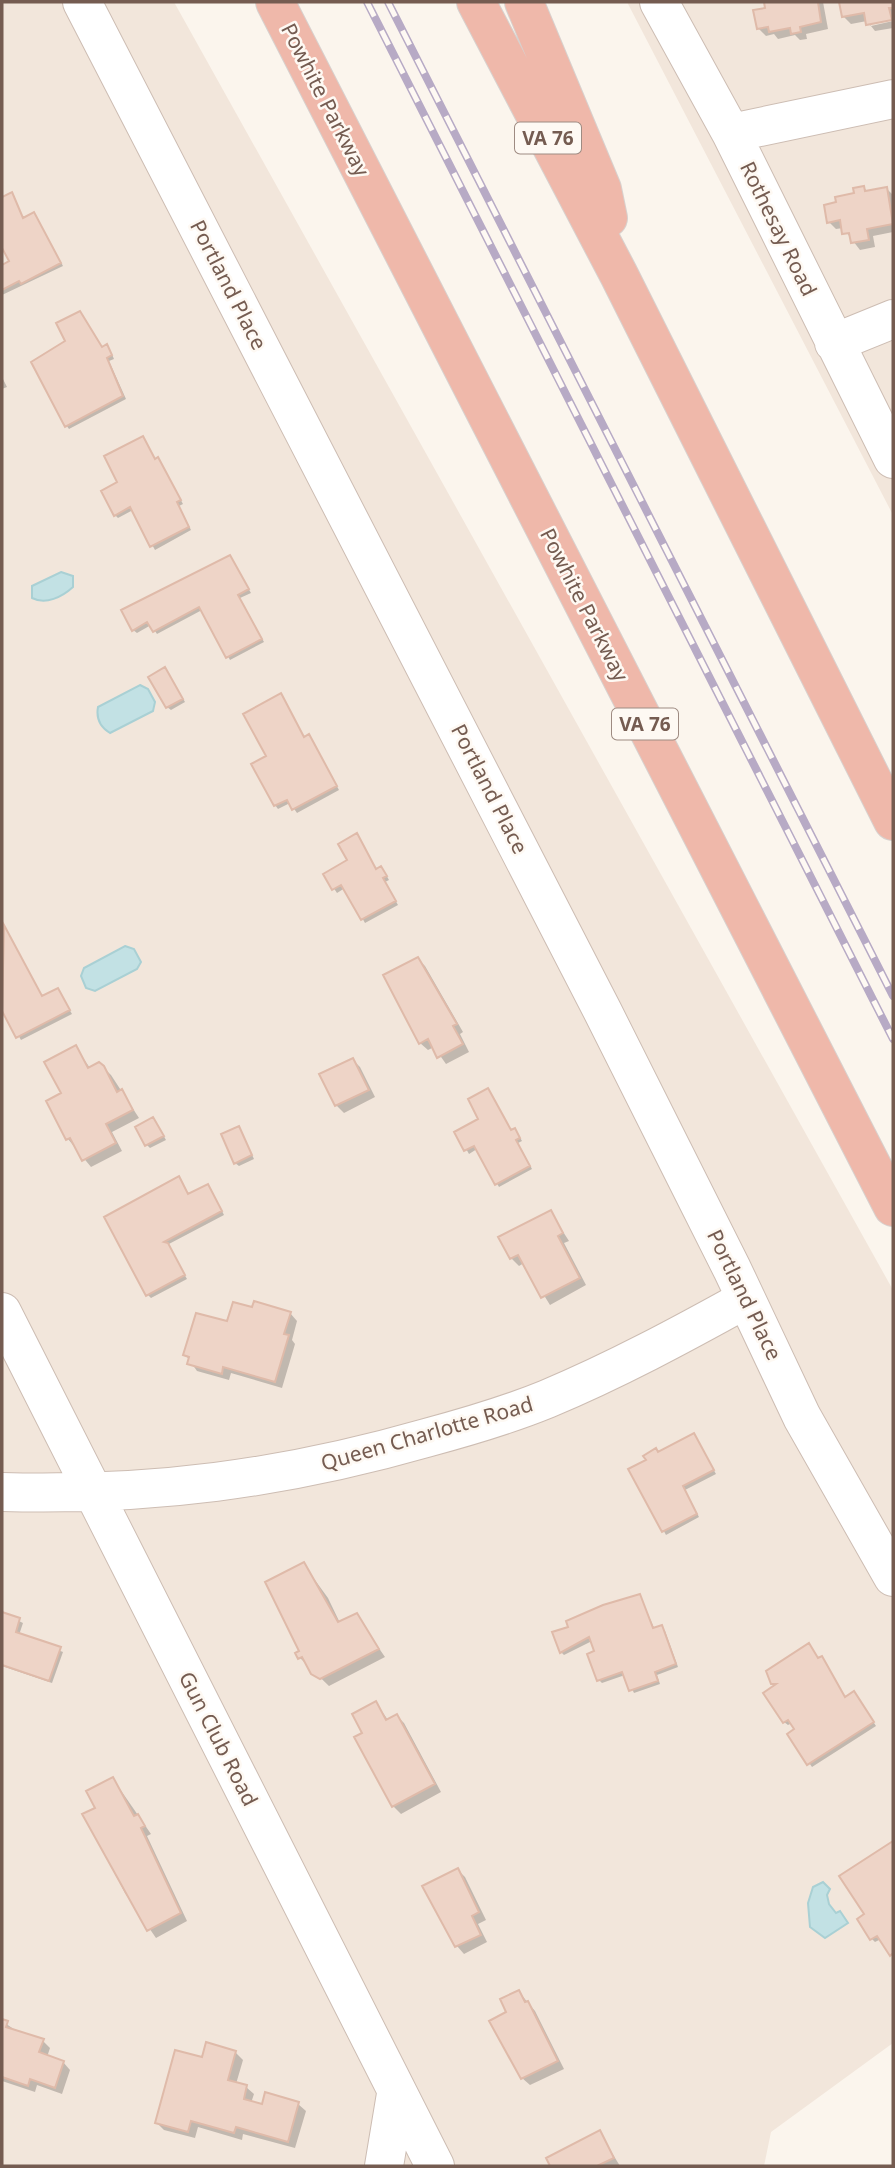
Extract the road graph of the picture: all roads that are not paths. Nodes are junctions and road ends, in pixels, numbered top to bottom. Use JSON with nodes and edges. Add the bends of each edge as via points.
{"nodes":[{"id":1,"x":82,"y":2,"type":"edge"},
{"id":2,"x":246,"y":2,"type":"edge"},
{"id":3,"x":275,"y":2,"type":"edge"},
{"id":4,"x":476,"y":2,"type":"edge"},
{"id":5,"x":524,"y":2,"type":"edge"},
{"id":6,"x":659,"y":2,"type":"edge"},
{"id":7,"x":893,"y":99,"type":"edge"},
{"id":8,"x":731,"y":133,"type":"junction"},
{"id":9,"x":397,"y":242,"type":"junction"},
{"id":10,"x":619,"y":275,"type":"junction"},
{"id":11,"x":893,"y":319,"type":"edge"},
{"id":12,"x":834,"y":343,"type":"junction"},
{"id":13,"x":893,"y":459,"type":"edge"},
{"id":14,"x":893,"y":821,"type":"edge"},
{"id":15,"x":893,"y":1207,"type":"edge"},
{"id":16,"x":746,"y":1299,"type":"junction"},
{"id":17,"x":2,"y":1312,"type":"edge"},
{"id":18,"x":2,"y":1492,"type":"edge"},
{"id":19,"x":94,"y":1494,"type":"junction"},
{"id":20,"x":893,"y":1577,"type":"edge"},
{"id":21,"x":396,"y":2094,"type":"junction"},
{"id":22,"x":384,"y":2166,"type":"edge"},
{"id":23,"x":435,"y":2166,"type":"edge"}],
"edges":[{"from":1,"to":16,"type":"street","name":"Portland Place"},
{"from":2,"to":9,"type":"highway","via":[[306,105]]},
{"from":3,"to":9,"type":"highway","name":"Powhite Parkway","number":"VA 76"},
{"from":4,"to":10,"type":"highway","number":"VA 76"},
{"from":5,"to":10,"type":"highway","via":[[603,189]]},
{"from":6,"to":8,"type":"street","name":"Rothesay Road"},
{"from":7,"to":8,"type":"street"},
{"from":8,"to":12,"type":"street","name":"Rothesay Road"},
{"from":9,"to":15,"type":"highway","name":"Powhite Parkway","number":"VA 76"},
{"from":10,"to":14,"type":"highway","number":"VA 76"},
{"from":11,"to":12,"type":"street"},
{"from":12,"to":13,"type":"street","name":"Rothesay Road"},
{"from":16,"to":19,"type":"street","name":"Queen Charlotte Road","via":[[611,1370],[473,1425],[354,1459],[263,1476]]},
{"from":16,"to":20,"type":"street","name":"Portland Place","via":[[802,1417]]},
{"from":17,"to":19,"type":"street","name":"Gun Club Road"},
{"from":18,"to":19,"type":"street","name":"Queen Charlotte Road"},
{"from":19,"to":21,"type":"street","name":"Gun Club Road"},
{"from":21,"to":22,"type":"street"},
{"from":21,"to":23,"type":"street","name":"Gun Club Road"}]}
